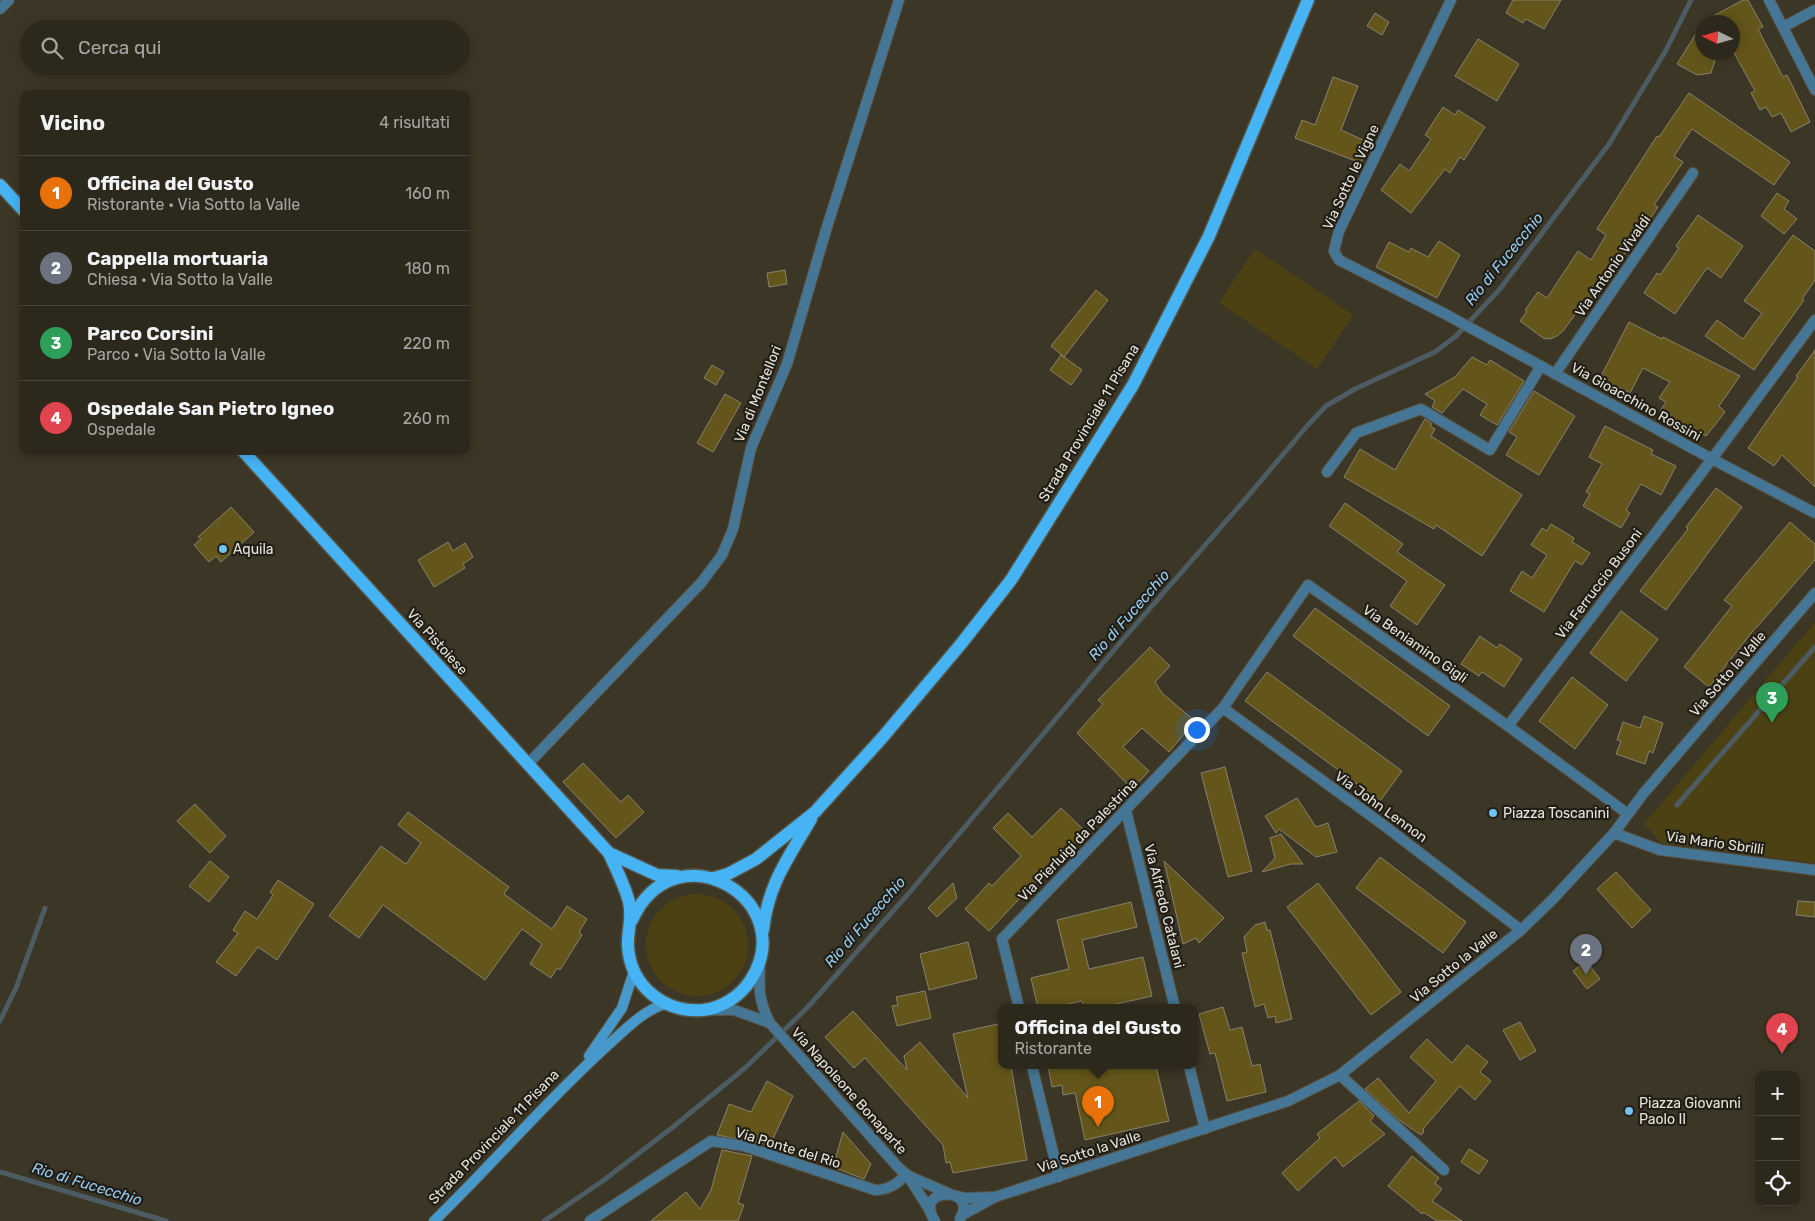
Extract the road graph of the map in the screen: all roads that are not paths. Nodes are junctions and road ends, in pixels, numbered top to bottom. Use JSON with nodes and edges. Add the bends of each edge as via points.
{"nodes":[{"id":1,"x":9,"y":0,"type":"edge"},
{"id":2,"x":899,"y":0,"type":"edge"},
{"id":3,"x":1308,"y":0,"type":"edge"},
{"id":4,"x":1450,"y":0,"type":"edge"},
{"id":5,"x":1769,"y":0,"type":"edge"},
{"id":6,"x":0,"y":9,"type":"edge"},
{"id":7,"x":1815,"y":10,"type":"edge"},
{"id":8,"x":1783,"y":27,"type":"junction"},
{"id":9,"x":1815,"y":90,"type":"edge"},
{"id":10,"x":1693,"y":173,"type":"dead end"},
{"id":11,"x":0,"y":185,"type":"edge"},
{"id":12,"x":20,"y":207,"type":"edge"},
{"id":13,"x":1445,"y":314,"type":"joint"},
{"id":14,"x":1815,"y":320,"type":"edge"},
{"id":15,"x":1541,"y":366,"type":"junction"},
{"id":16,"x":1555,"y":374,"type":"junction"},
{"id":17,"x":248,"y":455,"type":"edge"},
{"id":18,"x":1712,"y":459,"type":"junction"},
{"id":19,"x":1328,"y":472,"type":"dead end"},
{"id":20,"x":1815,"y":513,"type":"edge"},
{"id":21,"x":1815,"y":593,"type":"edge"},
{"id":22,"x":1223,"y":708,"type":"junction"},
{"id":23,"x":1508,"y":726,"type":"junction"},
{"id":24,"x":528,"y":764,"type":"junction"},
{"id":25,"x":1126,"y":811,"type":"junction"},
{"id":26,"x":815,"y":812,"type":"junction"},
{"id":27,"x":1628,"y":814,"type":"junction"},
{"id":28,"x":1614,"y":832,"type":"junction"},
{"id":29,"x":610,"y":853,"type":"junction"},
{"id":30,"x":1815,"y":870,"type":"edge"},
{"id":31,"x":685,"y":876,"type":"junction"},
{"id":32,"x":714,"y":878,"type":"junction"},
{"id":33,"x":632,"y":920,"type":"junction"},
{"id":34,"x":1521,"y":930,"type":"junction"},
{"id":35,"x":762,"y":938,"type":"junction"},
{"id":36,"x":760,"y":961,"type":"junction"},
{"id":37,"x":634,"y":971,"type":"junction"},
{"id":38,"x":665,"y":1004,"type":"junction"},
{"id":39,"x":1017,"y":1004,"type":"edge"},
{"id":40,"x":1174,"y":1004,"type":"edge"},
{"id":41,"x":706,"y":1010,"type":"junction"},
{"id":42,"x":770,"y":1023,"type":"junction"},
{"id":43,"x":1033,"y":1069,"type":"edge"},
{"id":44,"x":1190,"y":1069,"type":"edge"},
{"id":45,"x":575,"y":1074,"type":"junction"},
{"id":46,"x":1340,"y":1075,"type":"junction"},
{"id":47,"x":1204,"y":1129,"type":"junction"},
{"id":48,"x":1444,"y":1170,"type":"dead end"},
{"id":49,"x":907,"y":1175,"type":"junction"},
{"id":50,"x":1059,"y":1177,"type":"junction"},
{"id":51,"x":953,"y":1195,"type":"junction"},
{"id":52,"x":995,"y":1197,"type":"junction"},
{"id":53,"x":933,"y":1216,"type":"edge"},
{"id":54,"x":960,"y":1219,"type":"edge"},
{"id":55,"x":434,"y":1221,"type":"edge"},
{"id":56,"x":590,"y":1221,"type":"edge"}],
"edges":[{"from":1,"to":6,"type":"street"},
{"from":2,"to":24,"type":"street","name":"Via di Montellori","via":[[787,364],[751,448],[733,529],[722,555],[701,583]]},
{"from":3,"to":26,"type":"main road","name":"Strada Provinciale 11 Pisana","via":[[1209,236],[1133,385],[1011,580],[888,731]]},
{"from":4,"to":13,"type":"street","name":"Via Sotto le Vigne","via":[[1339,231],[1334,251],[1339,260]]},
{"from":5,"to":8,"type":"street"},
{"from":7,"to":8,"type":"street"},
{"from":8,"to":9,"type":"street"},
{"from":10,"to":16,"type":"street","name":"Via Antonio Vivaldi"},
{"from":11,"to":12,"type":"main road"},
{"from":13,"to":15,"type":"street","name":"Via Gioacchino Rossini"},
{"from":14,"to":18,"type":"street","name":"Via Ferruccio Busoni"},
{"from":15,"to":16,"type":"street","name":"Via Gioacchino Rossini"},
{"from":15,"to":19,"type":"street","via":[[1490,450],[1421,409],[1356,433]]},
{"from":16,"to":18,"type":"street","name":"Via Gioacchino Rossini"},
{"from":17,"to":24,"type":"main road","name":"Via Pistoiese"},
{"from":18,"to":20,"type":"street","name":"Via Gioacchino Rossini"},
{"from":18,"to":23,"type":"street","name":"Via Ferruccio Busoni"},
{"from":21,"to":27,"type":"street","name":"Via Sotto la Valle"},
{"from":22,"to":23,"type":"street","name":"Via Beniamino Gigli","via":[[1308,585]]},
{"from":22,"to":25,"type":"street","name":"Via Pierluigi da Palestrina"},
{"from":22,"to":34,"type":"street","name":"Via John Lennon"},
{"from":23,"to":27,"type":"street","name":"Via Beniamino Gigli"},
{"from":24,"to":29,"type":"main road","name":"Via Pistoiese"},
{"from":25,"to":39,"type":"street","name":"Via Pierluigi da Palestrina","via":[[1002,940]]},
{"from":25,"to":40,"type":"street","name":"Via Alfredo Catalani"},
{"from":26,"to":32,"type":"main road","name":"Strada Provinciale 11 Pisana","via":[[756,859]]},
{"from":26,"to":35,"type":"main road","name":"Strada Provinciale 11 Pisana","via":[[771,890]]},
{"from":27,"to":28,"type":"street","name":"Via Sotto la Valle"},
{"from":28,"to":30,"type":"street","name":"Via Mario Sbrilli","via":[[1660,850]]},
{"from":28,"to":34,"type":"street","name":"Via Sotto la Valle"},
{"from":29,"to":31,"type":"main road","name":"Via Pistoiese","via":[[657,875]]},
{"from":29,"to":33,"type":"main road","name":"Via Pistoiese","via":[[629,902]]},
{"from":31,"to":32,"type":"main road"},
{"from":31,"to":33,"type":"main road","via":[[652,891]]},
{"from":32,"to":35,"type":"main road","via":[[733,887],[748,901],[758,919]]},
{"from":33,"to":37,"type":"main road","via":[[628,946]]},
{"from":34,"to":46,"type":"street","name":"Via Sotto la Valle"},
{"from":35,"to":36,"type":"main road"},
{"from":36,"to":41,"type":"main road","via":[[740,993],[724,1004]]},
{"from":36,"to":42,"type":"street","name":"Via Napoleone Bonaparte","via":[[762,1007]]},
{"from":37,"to":38,"type":"main road","via":[[646,990]]},
{"from":37,"to":45,"type":"main road","name":"Strada Provinciale 11 Pisana","via":[[622,1008]]},
{"from":38,"to":41,"type":"main road"},
{"from":38,"to":45,"type":"main road","name":"Strada Provinciale 11 Pisana","via":[[654,1008],[628,1028]]},
{"from":41,"to":42,"type":"street","name":"Via Napoleone Bonaparte","via":[[734,1010]]},
{"from":42,"to":49,"type":"street","name":"Via Napoleone Bonaparte"},
{"from":43,"to":50,"type":"street"},
{"from":44,"to":47,"type":"street"},
{"from":45,"to":55,"type":"main road","name":"Strada Provinciale 11 Pisana"},
{"from":46,"to":47,"type":"street","name":"Via Sotto la Valle","via":[[1288,1101]]},
{"from":46,"to":48,"type":"street"},
{"from":47,"to":50,"type":"street","name":"Via Sotto la Valle"},
{"from":49,"to":51,"type":"street","name":"Via Napoleone Bonaparte"},
{"from":49,"to":53,"type":"street","name":"Via Napoleone Bonaparte"},
{"from":49,"to":56,"type":"street","name":"Via Ponte del Rio","via":[[890,1188],[875,1190],[744,1146],[711,1141]]},
{"from":50,"to":52,"type":"street","name":"Via Sotto la Valle"},
{"from":51,"to":52,"type":"street","name":"Via Sotto la Valle"},
{"from":51,"to":53,"type":"street","name":"Via Napoleone Bonaparte","via":[[945,1193],[936,1198],[931,1207]]},
{"from":51,"to":54,"type":"street","via":[[962,1204]]},
{"from":52,"to":54,"type":"street","name":"Via Sotto la Valle"}]}
